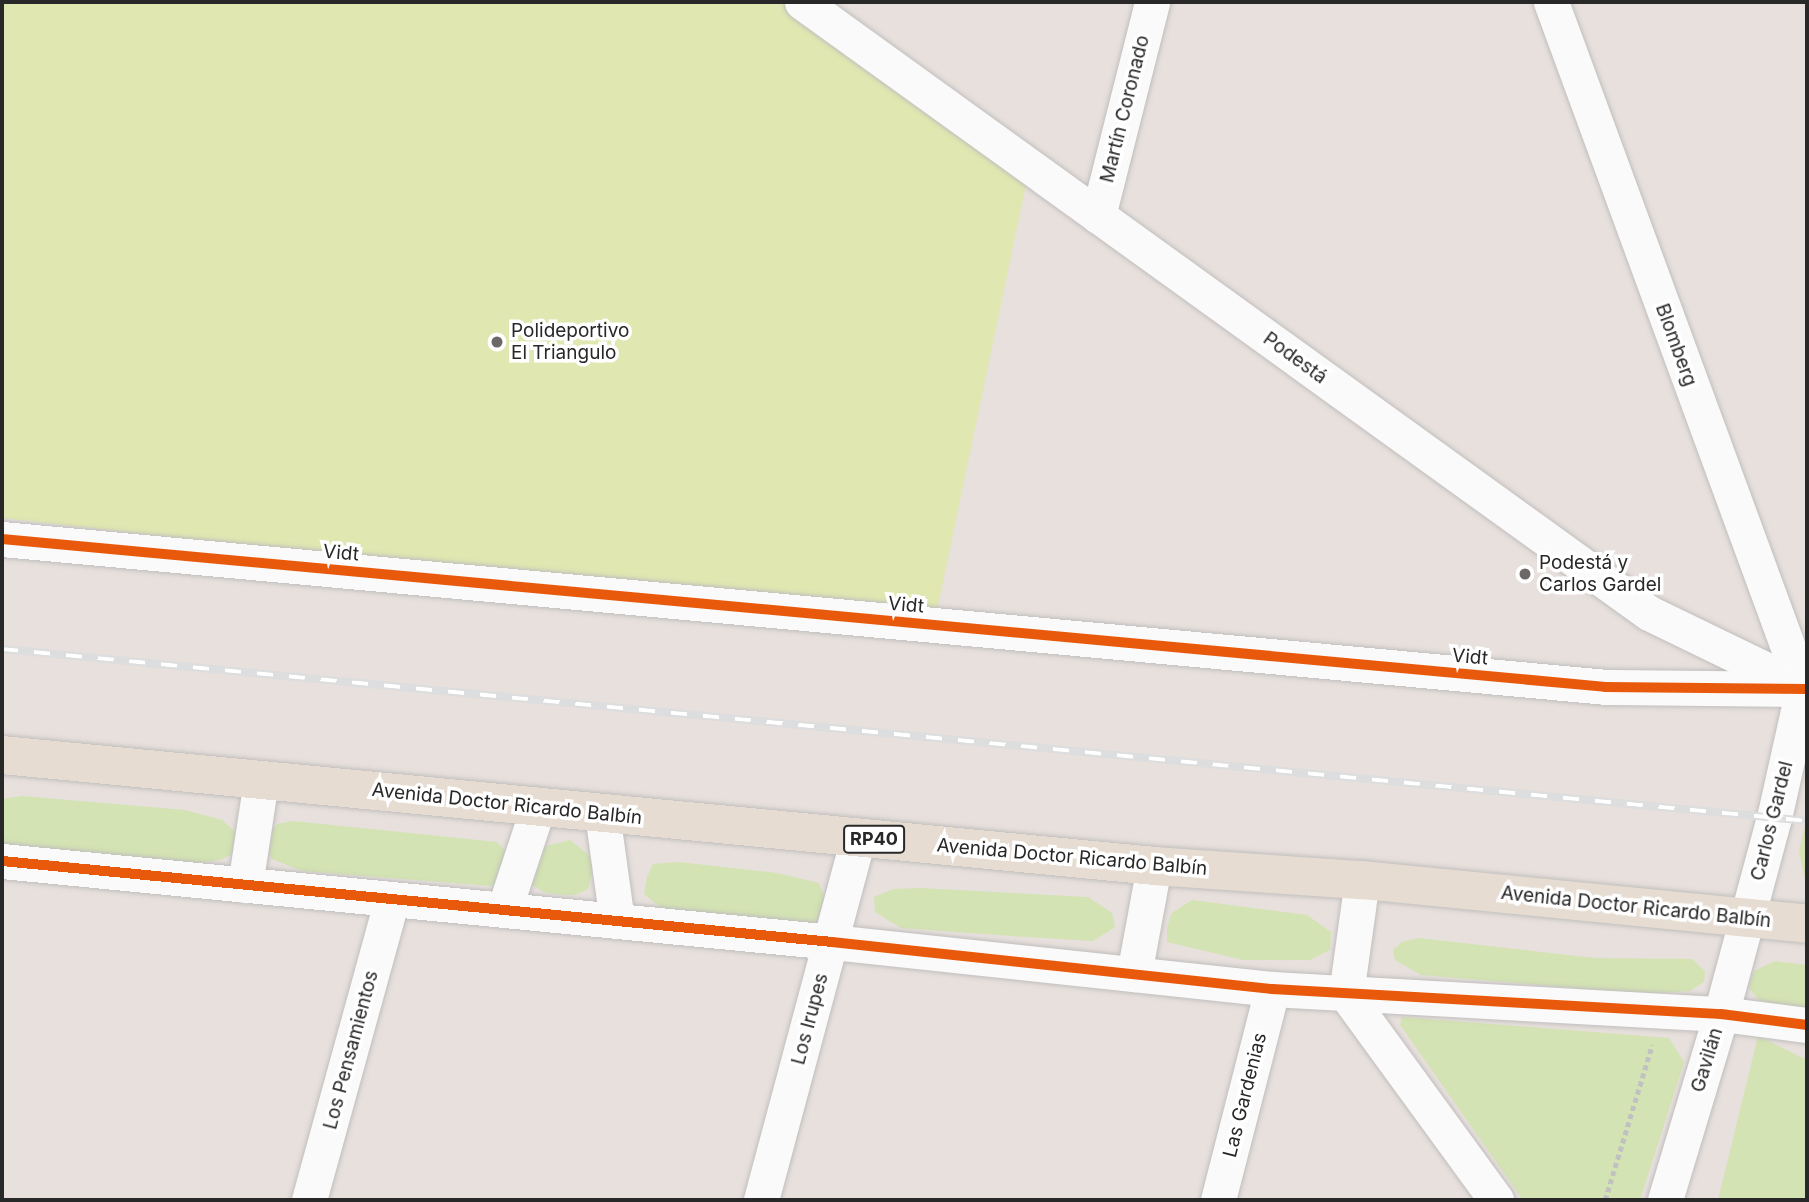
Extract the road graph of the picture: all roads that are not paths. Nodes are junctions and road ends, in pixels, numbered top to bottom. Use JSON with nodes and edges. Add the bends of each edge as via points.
{"nodes":[{"id":1,"x":802,"y":2,"type":"edge"},
{"id":2,"x":1152,"y":2,"type":"edge"},
{"id":3,"x":1551,"y":2,"type":"edge"},
{"id":4,"x":1098,"y":216,"type":"junction"},
{"id":5,"x":2,"y":539,"type":"edge"},
{"id":6,"x":1806,"y":687,"type":"edge"},
{"id":7,"x":2,"y":755,"type":"edge"},
{"id":8,"x":261,"y":780,"type":"junction"},
{"id":9,"x":538,"y":807,"type":"junction"},
{"id":10,"x":602,"y":813,"type":"junction"},
{"id":11,"x":858,"y":838,"type":"junction"},
{"id":12,"x":2,"y":862,"type":"edge"},
{"id":13,"x":1154,"y":866,"type":"junction"},
{"id":14,"x":1362,"y":880,"type":"junction"},
{"id":15,"x":246,"y":885,"type":"junction"},
{"id":16,"x":392,"y":899,"type":"junction"},
{"id":17,"x":504,"y":910,"type":"junction"},
{"id":18,"x":1746,"y":918,"type":"junction"},
{"id":19,"x":617,"y":921,"type":"junction"},
{"id":20,"x":1807,"y":923,"type":"edge"},
{"id":21,"x":832,"y":942,"type":"junction"},
{"id":22,"x":1134,"y":974,"type":"junction"},
{"id":23,"x":1272,"y":989,"type":"junction"},
{"id":24,"x":1346,"y":994,"type":"junction"},
{"id":25,"x":1721,"y":1014,"type":"junction"},
{"id":26,"x":1807,"y":1025,"type":"edge"},
{"id":27,"x":309,"y":1200,"type":"edge"},
{"id":28,"x":761,"y":1200,"type":"edge"},
{"id":29,"x":1217,"y":1200,"type":"edge"},
{"id":30,"x":1496,"y":1200,"type":"edge"},
{"id":31,"x":1665,"y":1200,"type":"edge"}],
"edges":[{"from":1,"to":4,"type":"street","name":"Podestá"},
{"from":2,"to":4,"type":"street","name":"Martín Coronado"},
{"from":3,"to":6,"type":"street","name":"Blomberg"},
{"from":4,"to":6,"type":"street","name":"Podestá","via":[[1649,613]]},
{"from":5,"to":6,"type":"street","name":"Vidt","via":[[1605,687]]},
{"from":6,"to":18,"type":"street","name":"Carlos Gardel"},
{"from":7,"to":8,"type":"main road","name":"Avenida Doctor Ricardo Balbín","number":"RP40"},
{"from":8,"to":9,"type":"main road","name":"Avenida Doctor Ricardo Balbín","number":"RP40"},
{"from":8,"to":15,"type":"street"},
{"from":9,"to":10,"type":"main road","name":"Avenida Doctor Ricardo Balbín","number":"RP40"},
{"from":9,"to":17,"type":"street"},
{"from":10,"to":11,"type":"main road","name":"Avenida Doctor Ricardo Balbín","number":"RP40"},
{"from":10,"to":19,"type":"street"},
{"from":11,"to":13,"type":"main road","name":"Avenida Doctor Ricardo Balbín","number":"RP40"},
{"from":11,"to":21,"type":"street","name":"Los Irupes"},
{"from":12,"to":15,"type":"street"},
{"from":13,"to":14,"type":"main road","name":"Avenida Doctor Ricardo Balbín","number":"RP40"},
{"from":13,"to":22,"type":"street"},
{"from":14,"to":18,"type":"main road","name":"Avenida Doctor Ricardo Balbín","number":"RP40"},
{"from":14,"to":24,"type":"street"},
{"from":15,"to":16,"type":"street"},
{"from":16,"to":17,"type":"street"},
{"from":16,"to":27,"type":"street","name":"Los Pensamientos"},
{"from":17,"to":19,"type":"street"},
{"from":18,"to":20,"type":"main road","name":"Avenida Doctor Ricardo Balbín","number":"RP40"},
{"from":18,"to":25,"type":"street","name":"Gavilán"},
{"from":19,"to":21,"type":"street"},
{"from":21,"to":22,"type":"street"},
{"from":21,"to":28,"type":"street","name":"Los Irupes"},
{"from":22,"to":23,"type":"street"},
{"from":23,"to":24,"type":"street"},
{"from":23,"to":29,"type":"street","name":"Las Gardenias"},
{"from":24,"to":25,"type":"street"},
{"from":24,"to":30,"type":"street"},
{"from":25,"to":26,"type":"street"},
{"from":25,"to":31,"type":"street","name":"Gavilán"}]}
